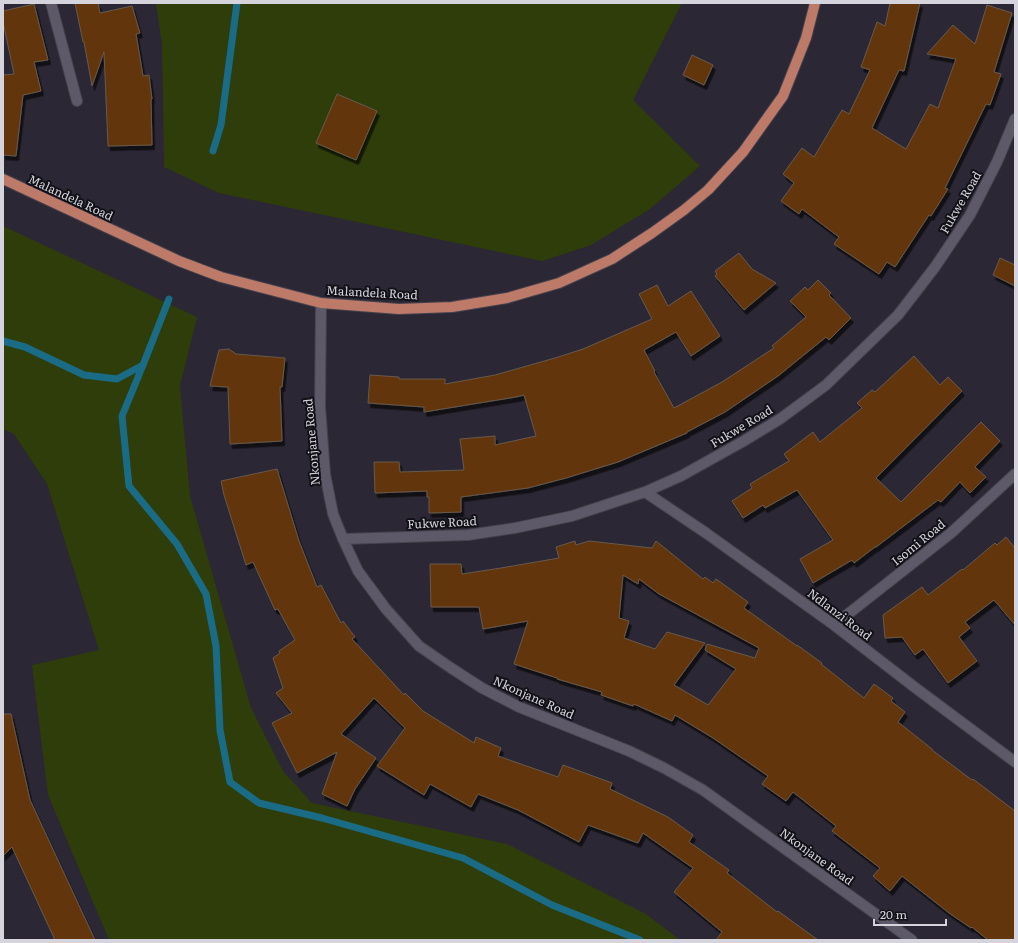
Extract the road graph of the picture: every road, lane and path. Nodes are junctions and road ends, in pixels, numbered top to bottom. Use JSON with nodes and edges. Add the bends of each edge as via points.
{"nodes":[{"id":1,"x":51,"y":3,"type":"edge"},
{"id":2,"x":814,"y":3,"type":"edge"},
{"id":3,"x":76,"y":101,"type":"dead end"},
{"id":4,"x":1015,"y":119,"type":"edge"},
{"id":5,"x":3,"y":179,"type":"edge"},
{"id":6,"x":321,"y":303,"type":"junction"},
{"id":7,"x":1015,"y":474,"type":"edge"},
{"id":8,"x":646,"y":492,"type":"junction"},
{"id":9,"x":343,"y":539,"type":"junction"},
{"id":10,"x":834,"y":625,"type":"junction"},
{"id":11,"x":1015,"y":762,"type":"edge"},
{"id":12,"x":912,"y":940,"type":"edge"}],
"edges":[{"from":1,"to":3,"type":"street"},
{"from":2,"to":6,"type":"main road","name":"Malandela Road","via":[[806,38],[783,96],[743,152],[708,190],[684,210],[612,258],[559,283],[507,298],[452,306],[399,309]]},
{"from":4,"to":8,"type":"street","name":"Fukwe Road","via":[[970,215],[936,267],[898,315],[826,385],[780,419],[681,476]]},
{"from":5,"to":6,"type":"main road","name":"Malandela Road","via":[[179,261],[221,277]]},
{"from":6,"to":9,"type":"street","name":"Nkonjane Road","via":[[320,406],[325,474],[333,514]]},
{"from":7,"to":10,"type":"street","name":"Isomi Road","via":[[951,533]]},
{"from":8,"to":9,"type":"street","name":"Fukwe Road","via":[[572,516],[515,528],[468,535]]},
{"from":8,"to":10,"type":"street","name":"Ndlanzi Road"},
{"from":9,"to":12,"type":"street","name":"Nkonjane Road","via":[[358,571],[386,609],[419,646],[450,668],[519,707],[629,751],[703,790]]},
{"from":10,"to":11,"type":"street","name":"Ndlanzi Road"}]}
